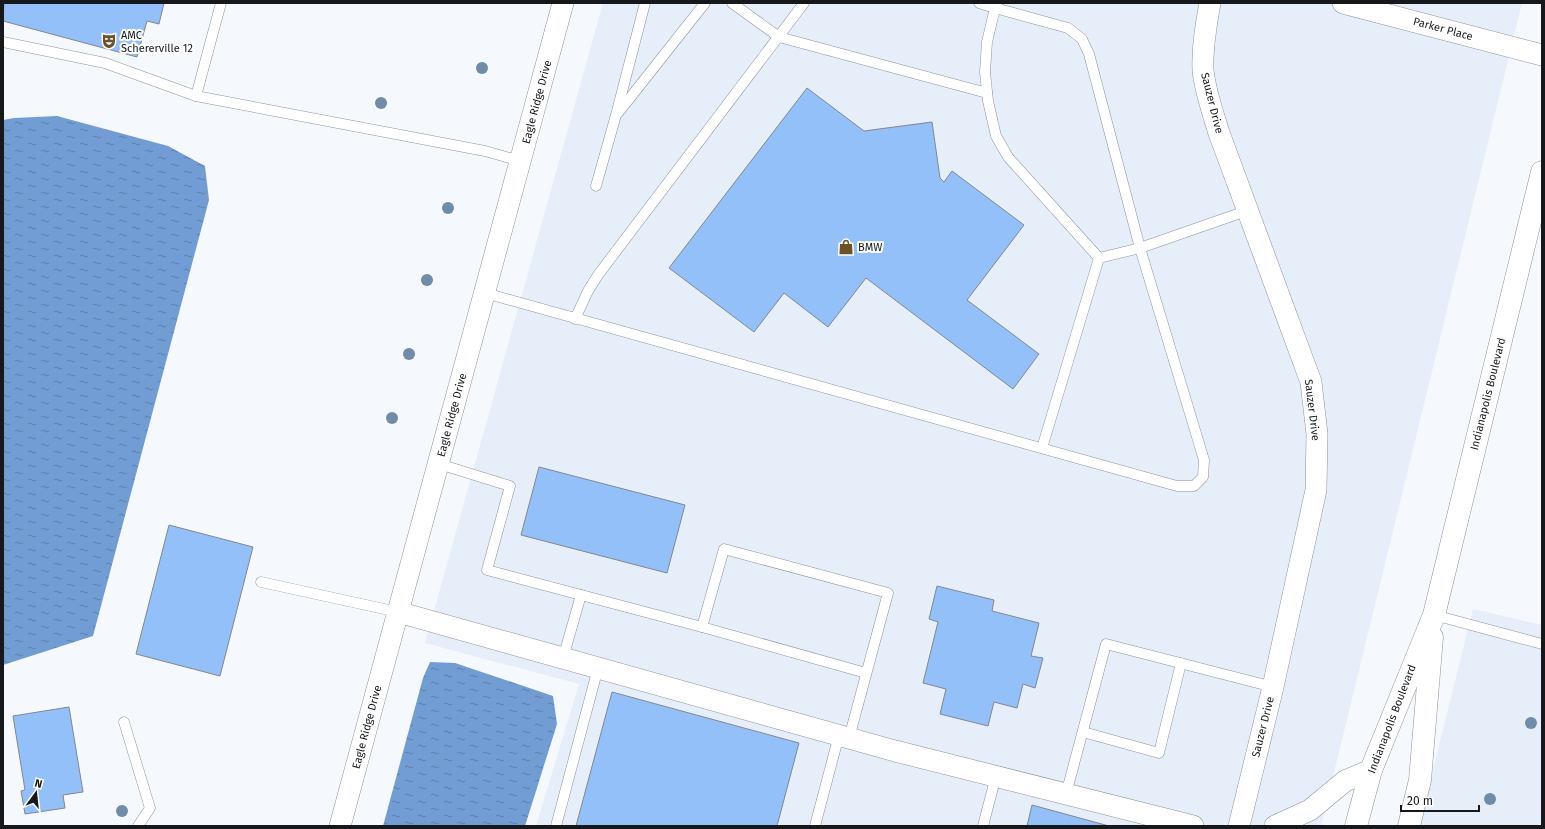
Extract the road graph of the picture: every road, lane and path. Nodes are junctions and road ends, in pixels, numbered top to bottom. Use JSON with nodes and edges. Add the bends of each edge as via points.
{"nodes":[{"id":1,"x":221,"y":3,"type":"edge"},
{"id":2,"x":563,"y":3,"type":"edge"},
{"id":3,"x":645,"y":3,"type":"edge"},
{"id":4,"x":705,"y":3,"type":"edge"},
{"id":5,"x":732,"y":3,"type":"edge"},
{"id":6,"x":804,"y":3,"type":"edge"},
{"id":7,"x":979,"y":3,"type":"edge"},
{"id":8,"x":1210,"y":3,"type":"edge"},
{"id":9,"x":1343,"y":3,"type":"edge"},
{"id":10,"x":996,"y":5,"type":"edge"},
{"id":11,"x":778,"y":37,"type":"junction"},
{"id":12,"x":3,"y":42,"type":"edge"},
{"id":13,"x":1542,"y":55,"type":"edge"},
{"id":14,"x":987,"y":93,"type":"junction"},
{"id":15,"x":196,"y":96,"type":"junction"},
{"id":16,"x":616,"y":115,"type":"junction"},
{"id":17,"x":520,"y":161,"type":"junction"},
{"id":18,"x":1542,"y":172,"type":"edge"},
{"id":19,"x":596,"y":186,"type":"dead end"},
{"id":20,"x":1249,"y":210,"type":"junction"},
{"id":21,"x":1140,"y":248,"type":"junction"},
{"id":22,"x":1099,"y":258,"type":"junction"},
{"id":23,"x":485,"y":293,"type":"junction"},
{"id":24,"x":575,"y":319,"type":"junction"},
{"id":25,"x":1042,"y":448,"type":"junction"},
{"id":26,"x":438,"y":464,"type":"junction"},
{"id":27,"x":261,"y":582,"type":"dead end"},
{"id":28,"x":581,"y":595,"type":"junction"},
{"id":29,"x":398,"y":612,"type":"junction"},
{"id":30,"x":1434,"y":615,"type":"junction"},
{"id":31,"x":702,"y":627,"type":"junction"},
{"id":32,"x":1542,"y":644,"type":"edge"},
{"id":33,"x":562,"y":658,"type":"junction"},
{"id":34,"x":1181,"y":663,"type":"junction"},
{"id":35,"x":598,"y":668,"type":"junction"},
{"id":36,"x":866,"y":673,"type":"junction"},
{"id":37,"x":1273,"y":687,"type":"junction"},
{"id":38,"x":124,"y":722,"type":"dead end"},
{"id":39,"x":1083,"y":732,"type":"junction"},
{"id":40,"x":844,"y":737,"type":"junction"},
{"id":41,"x":1371,"y":770,"type":"junction"},
{"id":42,"x":996,"y":776,"type":"junction"},
{"id":43,"x":1066,"y":794,"type":"junction"},
{"id":44,"x":138,"y":826,"type":"edge"},
{"id":45,"x":340,"y":826,"type":"edge"},
{"id":46,"x":556,"y":826,"type":"edge"},
{"id":47,"x":815,"y":826,"type":"edge"},
{"id":48,"x":983,"y":826,"type":"edge"},
{"id":49,"x":1193,"y":826,"type":"edge"},
{"id":50,"x":1239,"y":826,"type":"edge"},
{"id":51,"x":1275,"y":826,"type":"edge"},
{"id":52,"x":1356,"y":826,"type":"edge"},
{"id":53,"x":1409,"y":826,"type":"edge"}],
"edges":[{"from":1,"to":15,"type":"lane"},
{"from":2,"to":17,"type":"street","name":"Eagle Ridge Drive"},
{"from":3,"to":16,"type":"lane"},
{"from":4,"to":16,"type":"lane"},
{"from":5,"to":11,"type":"lane"},
{"from":6,"to":11,"type":"lane"},
{"from":7,"to":10,"type":"lane"},
{"from":8,"to":20,"type":"street","name":"Sauzer Drive","via":[[1205,32],[1204,70],[1209,100]]},
{"from":9,"to":13,"type":"street","name":"Parker Place"},
{"from":10,"to":14,"type":"lane","via":[[987,42]]},
{"from":10,"to":21,"type":"lane","via":[[1068,28],[1082,39],[1089,54]]},
{"from":11,"to":14,"type":"lane"},
{"from":11,"to":24,"type":"lane","via":[[598,275]]},
{"from":12,"to":15,"type":"lane","via":[[105,63]]},
{"from":14,"to":22,"type":"lane","via":[[996,136],[1008,157]]},
{"from":15,"to":17,"type":"lane"},
{"from":16,"to":19,"type":"lane"},
{"from":17,"to":23,"type":"street","name":"Eagle Ridge Drive"},
{"from":18,"to":30,"type":"highway","name":"Indianapolis Boulevard"},
{"from":20,"to":21,"type":"lane"},
{"from":20,"to":37,"type":"street","name":"Sauzer Drive","via":[[1311,382],[1317,434],[1316,490]]},
{"from":21,"to":22,"type":"lane"},
{"from":21,"to":25,"type":"lane","via":[[1204,460],[1202,477],[1194,486],[1177,486]]},
{"from":22,"to":25,"type":"lane"},
{"from":23,"to":24,"type":"lane"},
{"from":23,"to":26,"type":"street","name":"Eagle Ridge Drive"},
{"from":24,"to":25,"type":"lane"},
{"from":26,"to":28,"type":"lane","via":[[510,486],[487,570]]},
{"from":26,"to":29,"type":"street","name":"Eagle Ridge Drive"},
{"from":27,"to":29,"type":"lane"},
{"from":28,"to":31,"type":"lane"},
{"from":28,"to":33,"type":"lane"},
{"from":29,"to":33,"type":"street"},
{"from":29,"to":45,"type":"street","name":"Eagle Ridge Drive"},
{"from":30,"to":32,"type":"lane"},
{"from":30,"to":41,"type":"highway","name":"Indianapolis Boulevard"},
{"from":30,"to":53,"type":"highway","name":"Indianapolis Boulevard","via":[[1420,780]]},
{"from":31,"to":36,"type":"lane"},
{"from":31,"to":36,"type":"lane","via":[[724,549],[888,593]]},
{"from":33,"to":35,"type":"street"},
{"from":34,"to":37,"type":"lane"},
{"from":34,"to":39,"type":"lane","via":[[1106,644]]},
{"from":34,"to":39,"type":"lane","via":[[1159,753]]},
{"from":35,"to":40,"type":"street"},
{"from":35,"to":46,"type":"lane"},
{"from":36,"to":40,"type":"lane"},
{"from":37,"to":50,"type":"street","name":"Sauzer Drive"},
{"from":38,"to":44,"type":"lane","via":[[150,808]]},
{"from":39,"to":43,"type":"lane"},
{"from":40,"to":42,"type":"street"},
{"from":40,"to":47,"type":"lane"},
{"from":41,"to":51,"type":"street","via":[[1345,781],[1310,810]]},
{"from":41,"to":52,"type":"highway","name":"Indianapolis Boulevard"},
{"from":42,"to":43,"type":"street"},
{"from":42,"to":48,"type":"lane"},
{"from":43,"to":49,"type":"street"}]}
